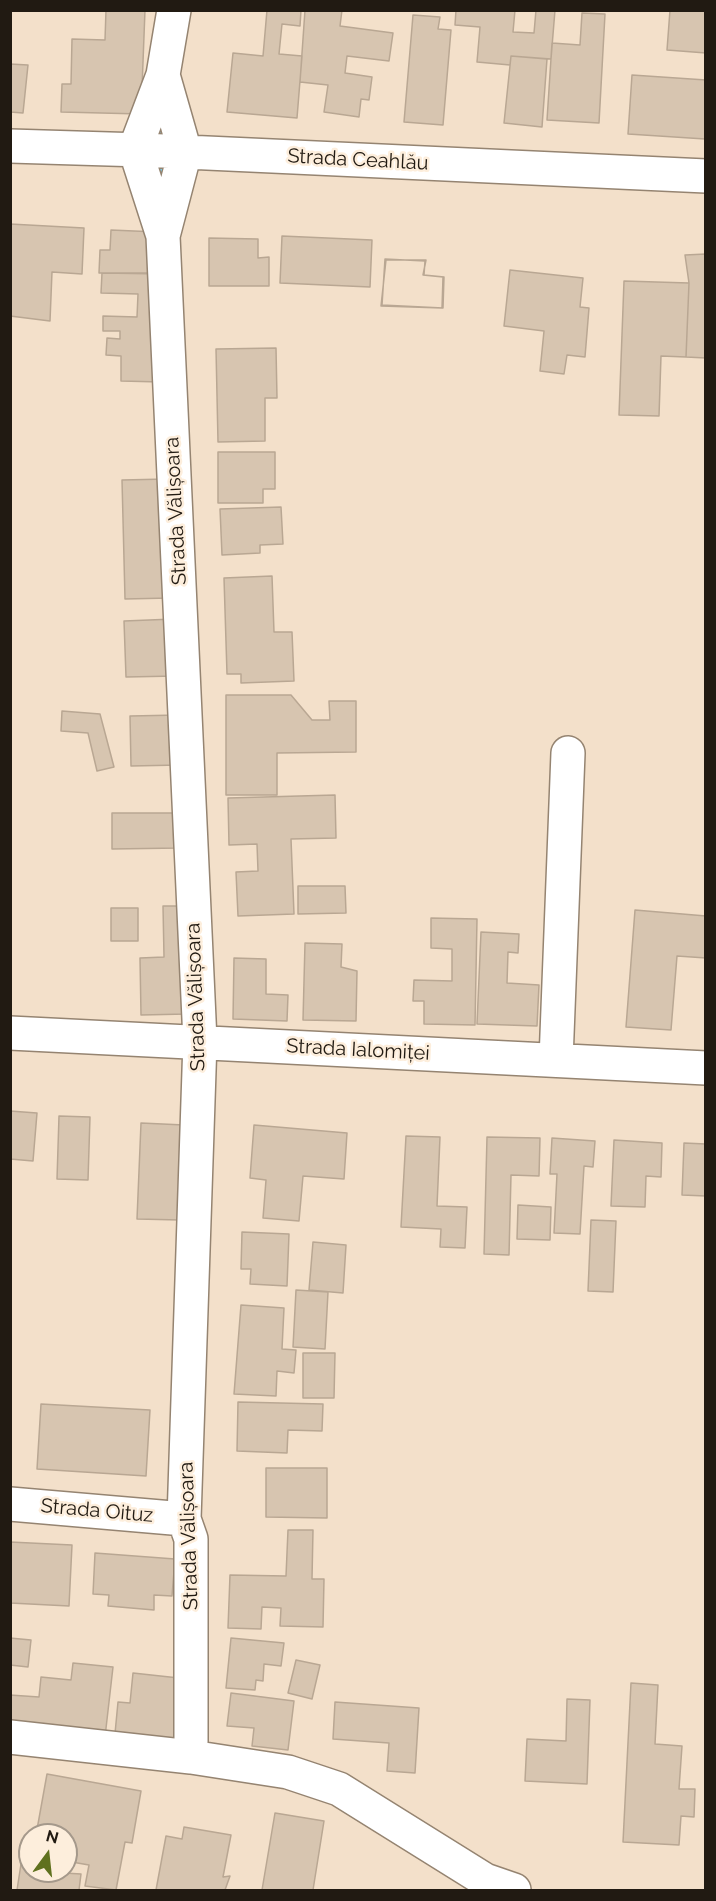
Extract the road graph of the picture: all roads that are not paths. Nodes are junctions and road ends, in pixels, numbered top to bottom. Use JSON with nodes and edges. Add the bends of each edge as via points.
{"nodes":[{"id":1,"x":174,"y":10,"type":"edge"},
{"id":2,"x":163,"y":75,"type":"junction"},
{"id":3,"x":10,"y":146,"type":"edge"},
{"id":4,"x":139,"y":150,"type":"junction"},
{"id":5,"x":181,"y":151,"type":"junction"},
{"id":6,"x":705,"y":177,"type":"edge"},
{"id":7,"x":163,"y":236,"type":"junction"},
{"id":8,"x":568,"y":753,"type":"dead end"},
{"id":9,"x":10,"y":1033,"type":"edge"},
{"id":10,"x":200,"y":1041,"type":"junction"},
{"id":11,"x":556,"y":1060,"type":"junction"},
{"id":12,"x":705,"y":1068,"type":"edge"},
{"id":13,"x":10,"y":1504,"type":"edge"},
{"id":14,"x":184,"y":1518,"type":"junction"},
{"id":15,"x":10,"y":1737,"type":"edge"},
{"id":16,"x":191,"y":1758,"type":"junction"},
{"id":17,"x":514,"y":1890,"type":"edge"}],
"edges":[{"from":1,"to":2,"type":"street"},
{"from":2,"to":4,"type":"street"},
{"from":2,"to":5,"type":"street"},
{"from":3,"to":4,"type":"street","name":"Strada Ceahlău"},
{"from":4,"to":5,"type":"street","name":"Strada Ceahlău"},
{"from":4,"to":7,"type":"street","name":"Strada Vălișoara"},
{"from":5,"to":6,"type":"street","name":"Strada Ceahlău"},
{"from":5,"to":7,"type":"street","name":"Strada Vălișoara"},
{"from":7,"to":10,"type":"street","name":"Strada Vălișoara"},
{"from":8,"to":11,"type":"street"},
{"from":9,"to":10,"type":"street","name":"Strada Ialomiței"},
{"from":10,"to":11,"type":"street","name":"Strada Ialomiței"},
{"from":10,"to":14,"type":"street","name":"Strada Vălișoara"},
{"from":11,"to":12,"type":"street","name":"Strada Ialomiței"},
{"from":13,"to":14,"type":"street","name":"Strada Oituz"},
{"from":14,"to":16,"type":"street","name":"Strada Vălișoara","via":[[191,1539]]},
{"from":15,"to":16,"type":"street"},
{"from":16,"to":17,"type":"street","via":[[288,1772],[339,1789],[485,1881]]}]}
